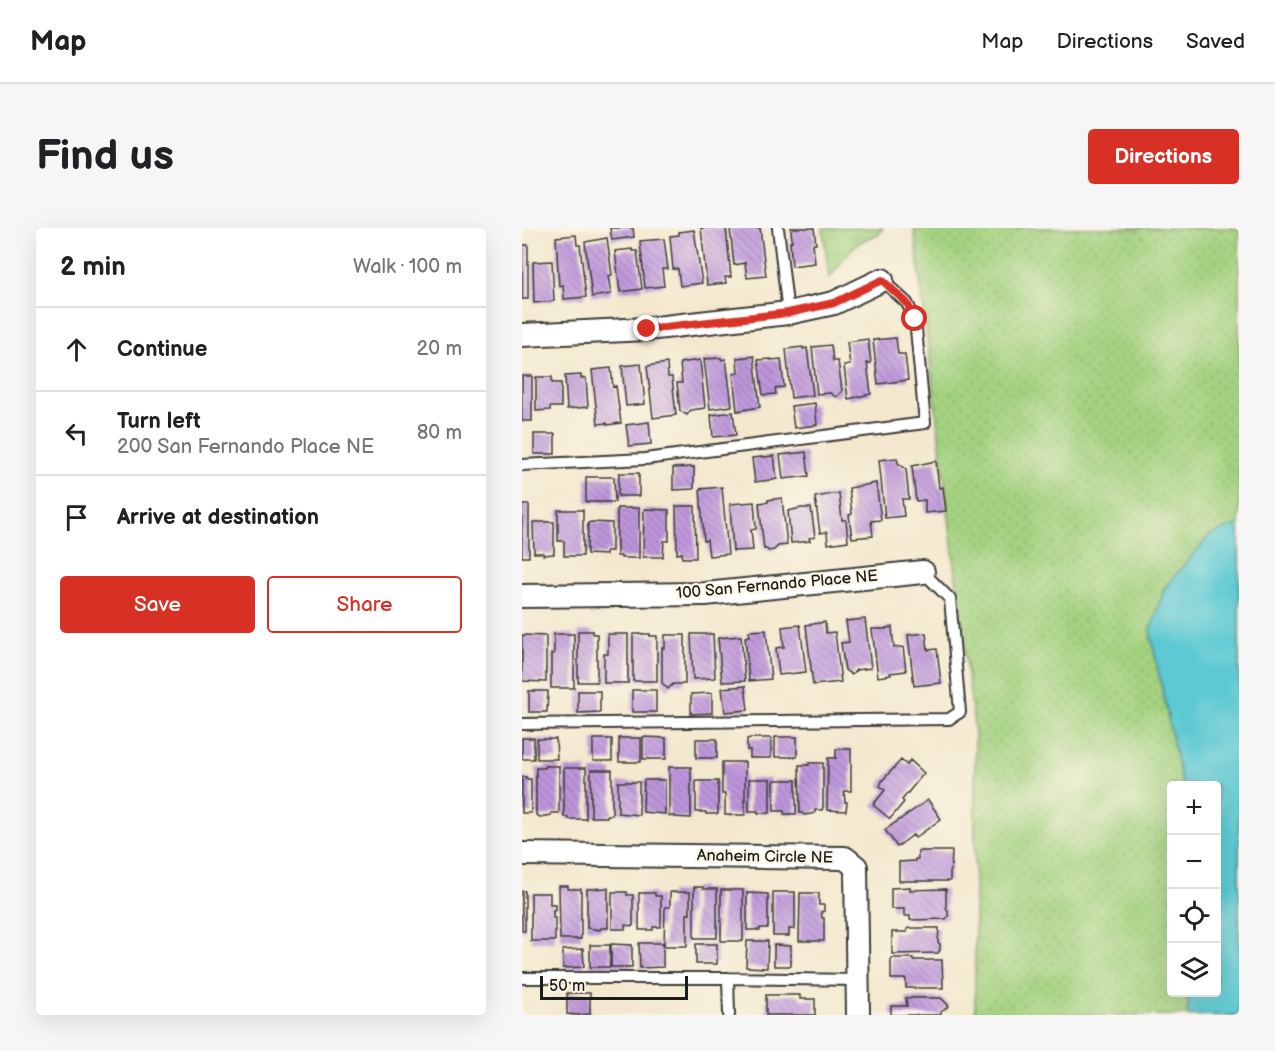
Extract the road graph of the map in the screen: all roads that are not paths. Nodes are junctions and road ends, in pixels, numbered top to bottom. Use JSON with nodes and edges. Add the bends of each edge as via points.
{"nodes":[{"id":1,"x":778,"y":228,"type":"edge"},
{"id":2,"x":882,"y":280,"type":"joint"},
{"id":3,"x":788,"y":313,"type":"junction"},
{"id":4,"x":522,"y":335,"type":"edge"},
{"id":5,"x":522,"y":465,"type":"edge"},
{"id":6,"x":923,"y":572,"type":"joint"},
{"id":7,"x":522,"y":596,"type":"edge"},
{"id":8,"x":522,"y":724,"type":"edge"},
{"id":9,"x":522,"y":854,"type":"edge"},
{"id":10,"x":522,"y":978,"type":"edge"},
{"id":11,"x":728,"y":978,"type":"junction"},
{"id":12,"x":858,"y":980,"type":"junction"},
{"id":13,"x":729,"y":1015,"type":"edge"},
{"id":14,"x":858,"y":1015,"type":"edge"}],
"edges":[{"from":1,"to":3,"type":"lane"},
{"from":2,"to":3,"type":"street","via":[[834,303]]},
{"from":2,"to":5,"type":"lane","via":[[907,303],[915,319],[926,423],[645,459]]},
{"from":3,"to":4,"type":"street","via":[[647,329]]},
{"from":6,"to":7,"type":"street","name":"100 San Fernando Place NE","via":[[705,594]]},
{"from":6,"to":8,"type":"lane","via":[[950,599],[960,712],[949,720]]},
{"from":9,"to":12,"type":"street","name":"Anaheim Circle NE","via":[[845,858],[856,867]]},
{"from":10,"to":11,"type":"lane"},
{"from":11,"to":12,"type":"lane"},
{"from":11,"to":13,"type":"lane"},
{"from":12,"to":14,"type":"street","name":"Anaheim Circle NE"}]}
